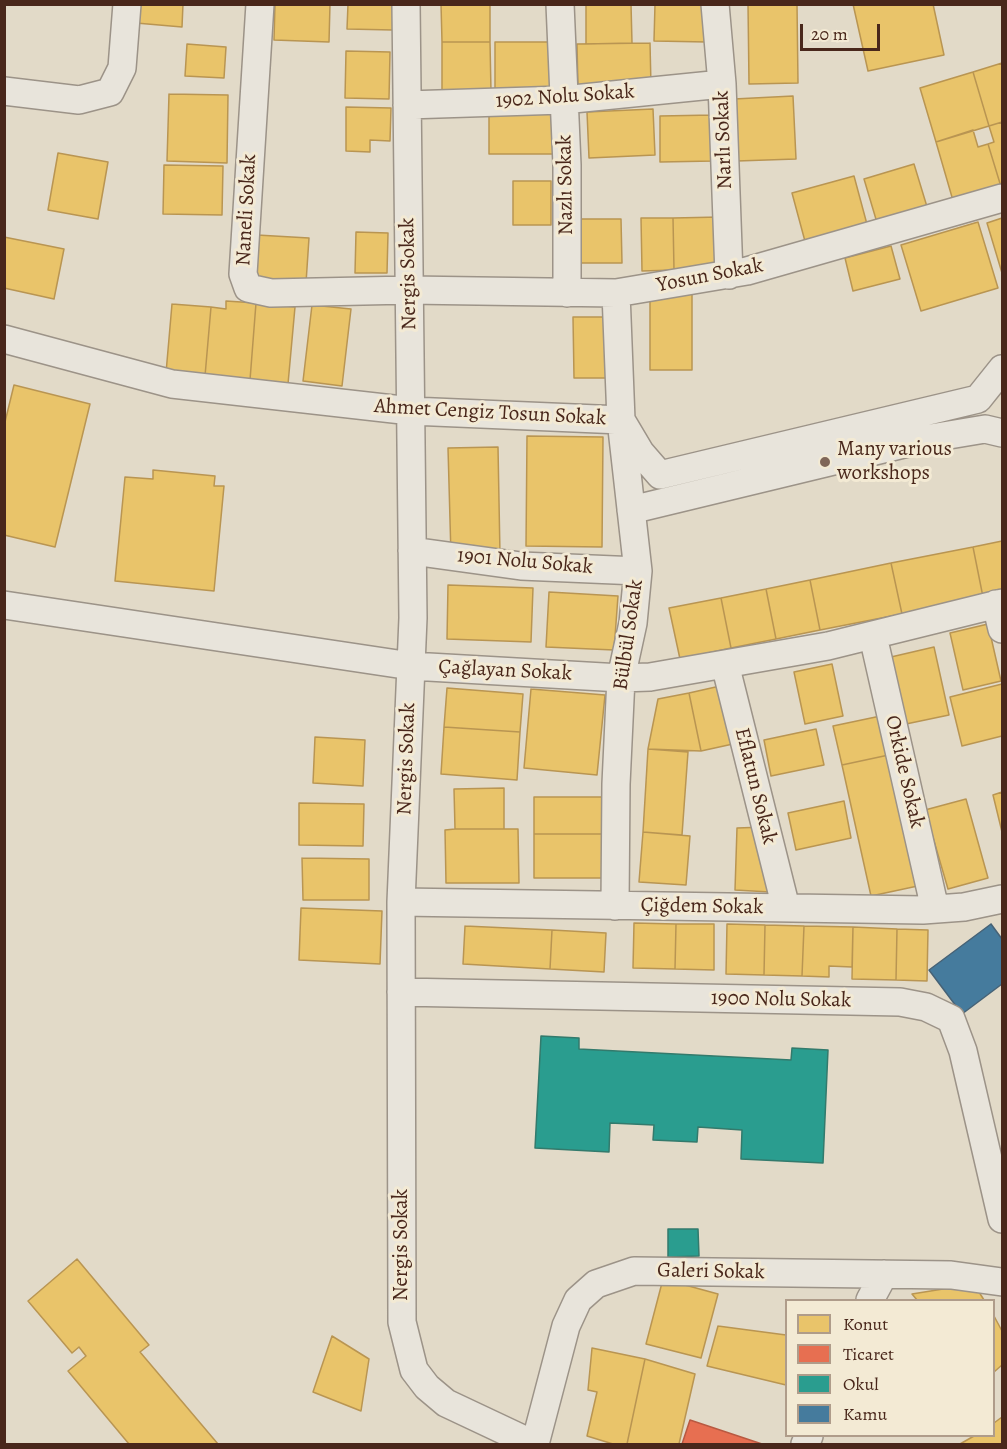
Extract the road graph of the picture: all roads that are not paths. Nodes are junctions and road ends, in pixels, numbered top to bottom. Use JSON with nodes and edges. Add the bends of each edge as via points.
{"nodes":[{"id":1,"x":127,"y":4,"type":"edge"},
{"id":2,"x":260,"y":4,"type":"edge"},
{"id":3,"x":406,"y":4,"type":"edge"},
{"id":4,"x":560,"y":4,"type":"edge"},
{"id":5,"x":715,"y":4,"type":"edge"},
{"id":6,"x":722,"y":84,"type":"junction"},
{"id":7,"x":4,"y":91,"type":"edge"},
{"id":8,"x":563,"y":100,"type":"junction"},
{"id":9,"x":407,"y":105,"type":"junction"},
{"id":10,"x":1002,"y":198,"type":"edge"},
{"id":11,"x":729,"y":275,"type":"junction"},
{"id":12,"x":409,"y":290,"type":"junction"},
{"id":13,"x":567,"y":293,"type":"junction"},
{"id":14,"x":616,"y":293,"type":"junction"},
{"id":15,"x":4,"y":339,"type":"edge"},
{"id":16,"x":1002,"y":369,"type":"edge"},
{"id":17,"x":411,"y":411,"type":"junction"},
{"id":18,"x":621,"y":420,"type":"junction"},
{"id":19,"x":1002,"y":433,"type":"edge"},
{"id":20,"x":631,"y":510,"type":"junction"},
{"id":21,"x":412,"y":551,"type":"junction"},
{"id":22,"x":638,"y":571,"type":"junction"},
{"id":23,"x":4,"y":605,"type":"edge"},
{"id":24,"x":1000,"y":612,"type":"edge"},
{"id":25,"x":873,"y":636,"type":"junction"},
{"id":26,"x":724,"y":664,"type":"junction"},
{"id":27,"x":411,"y":666,"type":"junction"},
{"id":28,"x":621,"y":678,"type":"junction"},
{"id":29,"x":1002,"y":899,"type":"edge"},
{"id":30,"x":401,"y":902,"type":"junction"},
{"id":31,"x":615,"y":906,"type":"junction"},
{"id":32,"x":786,"y":908,"type":"junction"},
{"id":33,"x":935,"y":909,"type":"junction"},
{"id":34,"x":401,"y":992,"type":"junction"},
{"id":35,"x":1002,"y":1219,"type":"edge"},
{"id":36,"x":884,"y":1274,"type":"junction"},
{"id":37,"x":1002,"y":1282,"type":"edge"},
{"id":38,"x":871,"y":1299,"type":"edge"},
{"id":39,"x":534,"y":1444,"type":"edge"}],
"edges":[{"from":1,"to":7,"type":"street","via":[[122,68],[110,92],[80,100]]},
{"from":2,"to":12,"type":"street","name":"Naneli Sokak","via":[[243,274],[248,288],[271,293]]},
{"from":3,"to":9,"type":"street","name":"Nergis Sokak"},
{"from":4,"to":8,"type":"street","name":"Nazlı Sokak"},
{"from":5,"to":6,"type":"street","name":"Narlı Sokak"},
{"from":6,"to":8,"type":"street","name":"1902 Nolu Sokak"},
{"from":6,"to":11,"type":"street","name":"Narlı Sokak"},
{"from":8,"to":9,"type":"street","name":"1902 Nolu Sokak"},
{"from":8,"to":13,"type":"street","name":"Nazlı Sokak"},
{"from":9,"to":12,"type":"street","name":"Nergis Sokak"},
{"from":10,"to":11,"type":"street","name":"Yosun Sokak"},
{"from":11,"to":14,"type":"street","name":"Yosun Sokak"},
{"from":12,"to":13,"type":"street","name":"Yosun Sokak"},
{"from":12,"to":17,"type":"street","name":"Nergis Sokak"},
{"from":13,"to":14,"type":"street","name":"Yosun Sokak"},
{"from":14,"to":18,"type":"street","name":"Bülbül Sokak"},
{"from":15,"to":17,"type":"street","name":"Ahmet Cengiz Tosun Sokak","via":[[172,384]]},
{"from":16,"to":18,"type":"street","name":"Ahmet Cengiz Tosun Sokak","via":[[978,399],[660,476]]},
{"from":17,"to":18,"type":"street","name":"Ahmet Cengiz Tosun Sokak"},
{"from":17,"to":21,"type":"street","name":"Nergis Sokak"},
{"from":18,"to":20,"type":"street","name":"Bülbül Sokak"},
{"from":19,"to":20,"type":"street","via":[[985,429],[925,439]]},
{"from":20,"to":22,"type":"street","name":"Bülbül Sokak"},
{"from":21,"to":22,"type":"street","name":"1901 Nolu Sokak","via":[[521,566]]},
{"from":21,"to":27,"type":"street","name":"Nergis Sokak"},
{"from":22,"to":28,"type":"street","name":"Bülbül Sokak","via":[[633,623]]},
{"from":23,"to":27,"type":"street","name":"Çağlayan Sokak"},
{"from":24,"to":25,"type":"street","name":"Çağlayan Sokak"},
{"from":25,"to":26,"type":"street","name":"Çağlayan Sokak"},
{"from":25,"to":33,"type":"street","name":"Orkide Sokak"},
{"from":26,"to":28,"type":"street","name":"Çağlayan Sokak"},
{"from":26,"to":32,"type":"street","name":"Eflatun Sokak"},
{"from":27,"to":28,"type":"street","name":"Çağlayan Sokak"},
{"from":27,"to":30,"type":"street","name":"Nergis Sokak"},
{"from":28,"to":31,"type":"street","name":"Bülbül Sokak"},
{"from":29,"to":33,"type":"street","name":"Çiğdem Sokak"},
{"from":30,"to":31,"type":"street","name":"Çiğdem Sokak"},
{"from":30,"to":34,"type":"street","name":"Nergis Sokak"},
{"from":31,"to":32,"type":"street","name":"Çiğdem Sokak"},
{"from":32,"to":33,"type":"street","name":"Çiğdem Sokak"},
{"from":34,"to":35,"type":"street","name":"1900 Nolu Sokak","via":[[900,1002],[926,1007],[951,1019],[963,1051]]},
{"from":34,"to":39,"type":"street","name":"Nergis Sokak","via":[[402,1322],[407,1352],[427,1388],[446,1403]]},
{"from":36,"to":37,"type":"street","name":"Galeri Sokak","via":[[951,1275]]},
{"from":36,"to":38,"type":"street"},
{"from":36,"to":39,"type":"street","name":"Galeri Sokak","via":[[634,1271],[596,1284],[578,1300],[566,1326]]}]}
